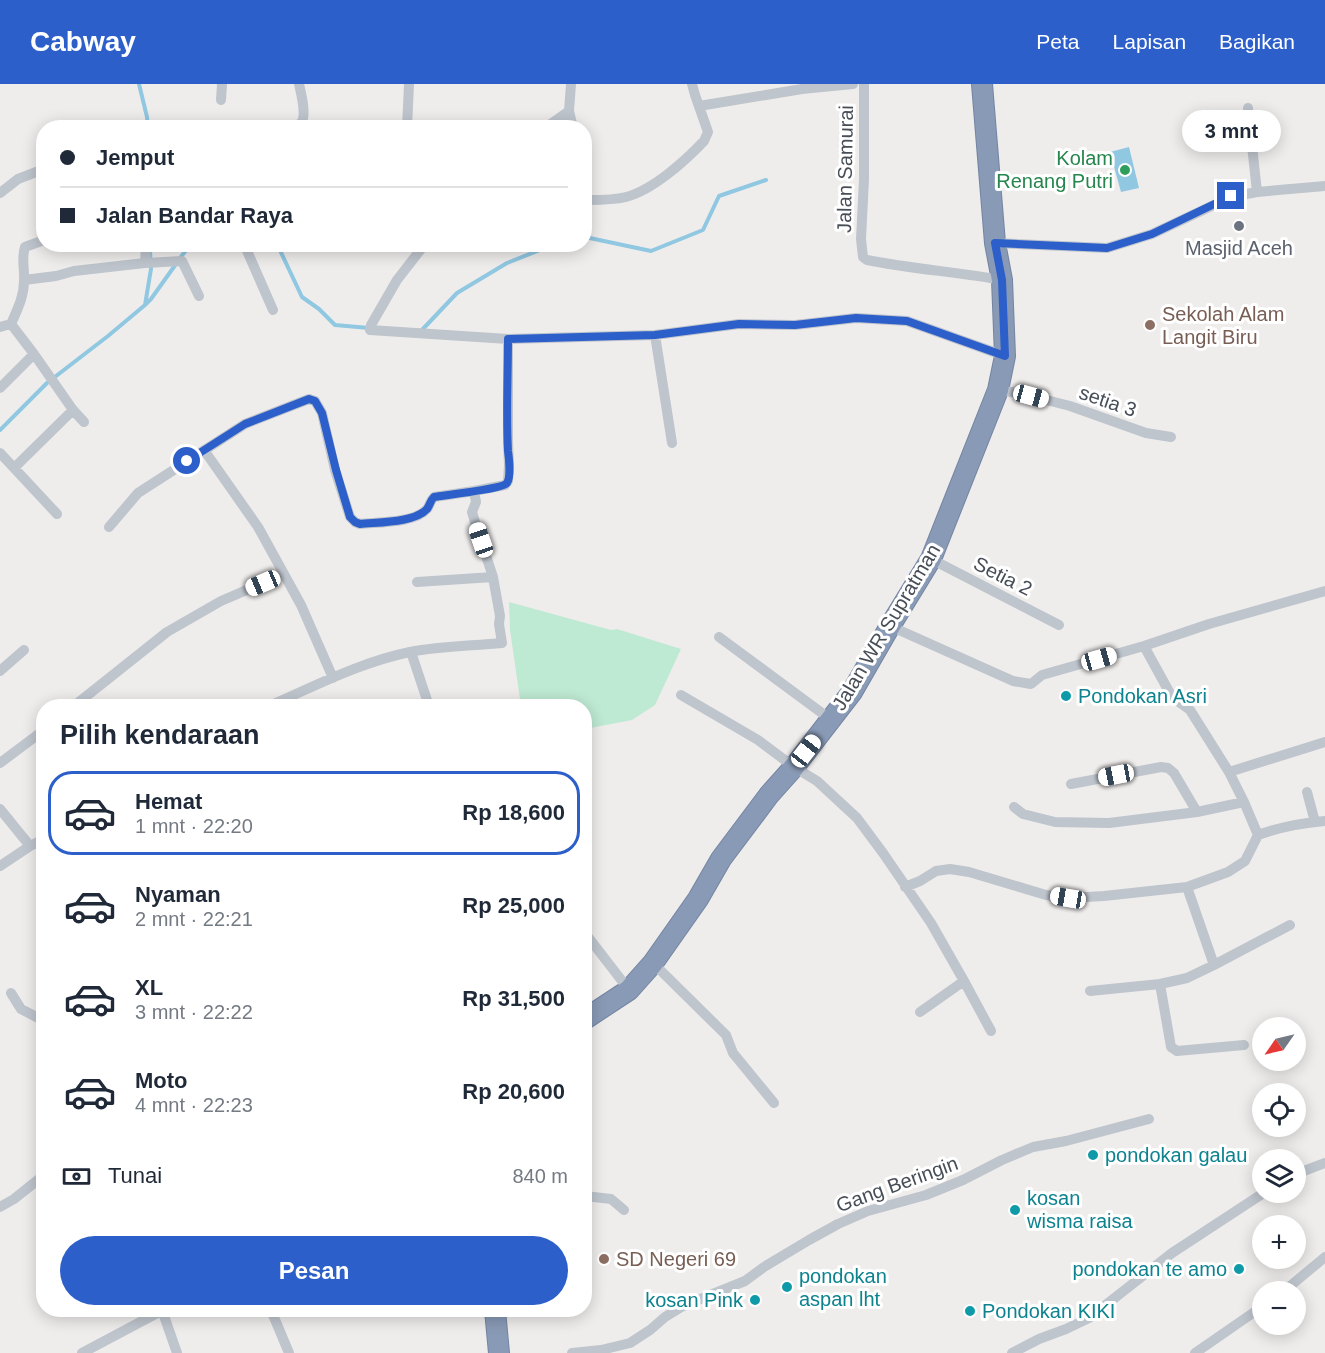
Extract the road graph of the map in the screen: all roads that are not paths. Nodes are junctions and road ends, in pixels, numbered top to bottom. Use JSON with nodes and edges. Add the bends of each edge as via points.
{"nodes":[{"id":1,"x":222,"y":84,"type":"edge"},
{"id":2,"x":299,"y":84,"type":"edge"},
{"id":3,"x":409,"y":84,"type":"edge"},
{"id":4,"x":571,"y":84,"type":"edge"},
{"id":5,"x":692,"y":84,"type":"edge"},
{"id":6,"x":853,"y":84,"type":"edge"},
{"id":7,"x":864,"y":84,"type":"edge"},
{"id":8,"x":982,"y":84,"type":"edge"},
{"id":9,"x":221,"y":100,"type":"dead end"},
{"id":10,"x":699,"y":106,"type":"junction"},
{"id":11,"x":1248,"y":108,"type":"dead end"},
{"id":12,"x":569,"y":111,"type":"junction"},
{"id":13,"x":303,"y":120,"type":"edge"},
{"id":14,"x":407,"y":120,"type":"edge"},
{"id":15,"x":556,"y":120,"type":"edge"},
{"id":16,"x":571,"y":120,"type":"edge"},
{"id":17,"x":36,"y":172,"type":"edge"},
{"id":18,"x":1325,"y":186,"type":"edge"},
{"id":19,"x":1257,"y":192,"type":"junction"},
{"id":20,"x":0,"y":193,"type":"edge"},
{"id":21,"x":592,"y":200,"type":"edge"},
{"id":22,"x":36,"y":243,"type":"edge"},
{"id":23,"x":995,"y":243,"type":"junction"},
{"id":24,"x":147,"y":252,"type":"edge"},
{"id":25,"x":248,"y":252,"type":"edge"},
{"id":26,"x":419,"y":252,"type":"edge"},
{"id":27,"x":148,"y":263,"type":"junction"},
{"id":28,"x":24,"y":280,"type":"junction"},
{"id":29,"x":1002,"y":280,"type":"junction"},
{"id":30,"x":199,"y":296,"type":"dead end"},
{"id":31,"x":273,"y":310,"type":"dead end"},
{"id":32,"x":5,"y":325,"type":"edge"},
{"id":33,"x":655,"y":335,"type":"junction"},
{"id":34,"x":508,"y":339,"type":"junction"},
{"id":35,"x":34,"y":354,"type":"junction"},
{"id":36,"x":1005,"y":356,"type":"junction"},
{"id":37,"x":0,"y":388,"type":"edge"},
{"id":38,"x":998,"y":390,"type":"junction"},
{"id":39,"x":73,"y":410,"type":"junction"},
{"id":40,"x":84,"y":422,"type":"dead end"},
{"id":41,"x":1171,"y":437,"type":"dead end"},
{"id":42,"x":672,"y":443,"type":"dead end"},
{"id":43,"x":204,"y":450,"type":"junction"},
{"id":44,"x":0,"y":453,"type":"edge"},
{"id":45,"x":14,"y":468,"type":"junction"},
{"id":46,"x":474,"y":491,"type":"junction"},
{"id":47,"x":57,"y":514,"type":"dead end"},
{"id":48,"x":109,"y":528,"type":"dead end"},
{"id":49,"x":931,"y":559,"type":"junction"},
{"id":50,"x":284,"y":574,"type":"junction"},
{"id":51,"x":494,"y":577,"type":"junction"},
{"id":52,"x":417,"y":582,"type":"dead end"},
{"id":53,"x":1325,"y":591,"type":"edge"},
{"id":54,"x":1059,"y":625,"type":"dead end"},
{"id":55,"x":890,"y":626,"type":"junction"},
{"id":56,"x":719,"y":637,"type":"dead end"},
{"id":57,"x":1144,"y":646,"type":"junction"},
{"id":58,"x":24,"y":650,"type":"dead end"},
{"id":59,"x":411,"y":652,"type":"junction"},
{"id":60,"x":0,"y":671,"type":"edge"},
{"id":61,"x":333,"y":678,"type":"junction"},
{"id":62,"x":681,"y":695,"type":"dead end"},
{"id":63,"x":83,"y":699,"type":"edge"},
{"id":64,"x":285,"y":699,"type":"edge"},
{"id":65,"x":427,"y":699,"type":"edge"},
{"id":66,"x":830,"y":719,"type":"junction"},
{"id":67,"x":36,"y":736,"type":"edge"},
{"id":68,"x":1325,"y":742,"type":"edge"},
{"id":69,"x":0,"y":763,"type":"edge"},
{"id":70,"x":794,"y":767,"type":"junction"},
{"id":71,"x":1228,"y":772,"type":"junction"},
{"id":72,"x":1071,"y":784,"type":"dead end"},
{"id":73,"x":1307,"y":792,"type":"dead end"},
{"id":74,"x":1244,"y":802,"type":"junction"},
{"id":75,"x":1014,"y":807,"type":"dead end"},
{"id":76,"x":0,"y":809,"type":"edge"},
{"id":77,"x":1197,"y":812,"type":"junction"},
{"id":78,"x":1320,"y":821,"type":"edge"},
{"id":79,"x":1258,"y":835,"type":"junction"},
{"id":80,"x":36,"y":843,"type":"edge"},
{"id":81,"x":30,"y":846,"type":"junction"},
{"id":82,"x":0,"y":866,"type":"edge"},
{"id":83,"x":905,"y":886,"type":"junction"},
{"id":84,"x":1187,"y":887,"type":"junction"},
{"id":85,"x":1290,"y":925,"type":"dead end"},
{"id":86,"x":592,"y":942,"type":"edge"},
{"id":87,"x":653,"y":963,"type":"junction"},
{"id":88,"x":1215,"y":965,"type":"junction"},
{"id":89,"x":964,"y":981,"type":"junction"},
{"id":90,"x":1160,"y":984,"type":"junction"},
{"id":91,"x":629,"y":990,"type":"junction"},
{"id":92,"x":1090,"y":991,"type":"dead end"},
{"id":93,"x":10,"y":993,"type":"dead end"},
{"id":94,"x":920,"y":1012,"type":"dead end"},
{"id":95,"x":592,"y":1014,"type":"edge"},
{"id":96,"x":36,"y":1016,"type":"edge"},
{"id":97,"x":991,"y":1031,"type":"dead end"},
{"id":98,"x":1244,"y":1045,"type":"dead end"},
{"id":99,"x":774,"y":1103,"type":"dead end"},
{"id":100,"x":1149,"y":1119,"type":"dead end"},
{"id":101,"x":1325,"y":1162,"type":"edge"},
{"id":102,"x":1306,"y":1170,"type":"edge"},
{"id":103,"x":36,"y":1181,"type":"edge"},
{"id":104,"x":592,"y":1197,"type":"edge"},
{"id":105,"x":1252,"y":1201,"type":"edge"},
{"id":106,"x":0,"y":1207,"type":"edge"},
{"id":107,"x":624,"y":1210,"type":"dead end"},
{"id":108,"x":1325,"y":1257,"type":"edge"},
{"id":109,"x":1296,"y":1281,"type":"edge"},
{"id":110,"x":1252,"y":1314,"type":"edge"},
{"id":111,"x":150,"y":1317,"type":"edge"},
{"id":112,"x":165,"y":1317,"type":"edge"},
{"id":113,"x":274,"y":1317,"type":"edge"},
{"id":114,"x":496,"y":1317,"type":"edge"},
{"id":115,"x":602,"y":1351,"type":"edge"},
{"id":116,"x":82,"y":1353,"type":"edge"},
{"id":117,"x":177,"y":1353,"type":"edge"},
{"id":118,"x":289,"y":1353,"type":"edge"},
{"id":119,"x":503,"y":1353,"type":"edge"},
{"id":120,"x":572,"y":1353,"type":"edge"},
{"id":121,"x":1012,"y":1353,"type":"edge"},
{"id":122,"x":1195,"y":1353,"type":"edge"}],
"edges":[{"from":1,"to":9,"type":"street"},
{"from":2,"to":13,"type":"street"},
{"from":3,"to":14,"type":"street"},
{"from":4,"to":12,"type":"street"},
{"from":5,"to":10,"type":"street"},
{"from":6,"to":10,"type":"street"},
{"from":7,"to":29,"type":"street","name":"Jalan Samurai","via":[[863,256],[923,270]]},
{"from":8,"to":23,"type":"highway","name":"Jalan WR Supratman"},
{"from":10,"to":21,"type":"street","via":[[708,132],[698,147],[659,181],[637,194]]},
{"from":11,"to":19,"type":"street"},
{"from":12,"to":15,"type":"street"},
{"from":12,"to":16,"type":"street"},
{"from":17,"to":20,"type":"street","via":[[18,179]]},
{"from":18,"to":19,"type":"street"},
{"from":19,"to":23,"type":"street","via":[[1231,196],[1152,234],[1107,248]]},
{"from":22,"to":28,"type":"street","via":[[25,247],[23,253]]},
{"from":23,"to":29,"type":"highway","name":"Jalan WR Supratman"},
{"from":24,"to":27,"type":"street"},
{"from":25,"to":31,"type":"street"},
{"from":26,"to":34,"type":"street","via":[[397,280],[371,327]]},
{"from":27,"to":28,"type":"street"},
{"from":27,"to":30,"type":"street","via":[[177,261]]},
{"from":28,"to":32,"type":"street","via":[[23,294]]},
{"from":29,"to":36,"type":"highway","name":"Jalan WR Supratman"},
{"from":32,"to":35,"type":"street"},
{"from":33,"to":34,"type":"street"},
{"from":33,"to":36,"type":"street","via":[[739,324],[795,325],[856,318],[907,321]]},
{"from":33,"to":42,"type":"street"},
{"from":34,"to":46,"type":"street","via":[[508,481]]},
{"from":35,"to":37,"type":"street"},
{"from":35,"to":39,"type":"street"},
{"from":36,"to":38,"type":"highway","name":"Jalan WR Supratman"},
{"from":38,"to":41,"type":"street","name":"setia 3","via":[[1071,406],[1146,433]]},
{"from":38,"to":49,"type":"highway","name":"Jalan WR Supratman"},
{"from":39,"to":40,"type":"street"},
{"from":39,"to":45,"type":"street"},
{"from":43,"to":46,"type":"street","via":[[245,424],[309,399],[315,401],[322,413],[350,517],[355,522],[409,519],[426,510],[434,497]]},
{"from":43,"to":48,"type":"street","via":[[138,493]]},
{"from":43,"to":50,"type":"street","via":[[258,527]]},
{"from":44,"to":45,"type":"street"},
{"from":45,"to":47,"type":"street"},
{"from":46,"to":51,"type":"street","via":[[476,502],[472,512]]},
{"from":49,"to":54,"type":"street","name":"Setia 2"},
{"from":49,"to":55,"type":"highway","name":"Jalan WR Supratman"},
{"from":50,"to":61,"type":"street"},
{"from":50,"to":63,"type":"street","via":[[221,601],[167,632]]},
{"from":51,"to":52,"type":"street"},
{"from":51,"to":59,"type":"street","via":[[502,643]]},
{"from":53,"to":57,"type":"street"},
{"from":55,"to":57,"type":"street","via":[[1013,681],[1031,684],[1042,675]]},
{"from":55,"to":66,"type":"highway","name":"Jalan WR Supratman","via":[[852,692]]},
{"from":56,"to":66,"type":"street"},
{"from":57,"to":71,"type":"street","via":[[1172,697],[1190,710]]},
{"from":58,"to":60,"type":"street"},
{"from":59,"to":61,"type":"street","via":[[368,663]]},
{"from":59,"to":65,"type":"street"},
{"from":61,"to":64,"type":"street"},
{"from":62,"to":70,"type":"street","via":[[758,740]]},
{"from":66,"to":70,"type":"highway","name":"Jalan WR Supratman"},
{"from":67,"to":69,"type":"street"},
{"from":68,"to":71,"type":"street"},
{"from":70,"to":83,"type":"street","via":[[818,781],[857,818]]},
{"from":70,"to":87,"type":"highway","name":"Jalan WR Supratman","via":[[721,859]]},
{"from":71,"to":74,"type":"street"},
{"from":72,"to":77,"type":"street","via":[[1168,768]]},
{"from":73,"to":78,"type":"street"},
{"from":74,"to":77,"type":"street"},
{"from":74,"to":79,"type":"street"},
{"from":75,"to":77,"type":"street","via":[[1055,822],[1109,823]]},
{"from":76,"to":81,"type":"street"},
{"from":78,"to":79,"type":"street"},
{"from":79,"to":84,"type":"street","via":[[1245,861],[1228,872]]},
{"from":80,"to":81,"type":"street"},
{"from":81,"to":82,"type":"street"},
{"from":83,"to":84,"type":"street","via":[[936,871],[950,869],[1068,898]]},
{"from":83,"to":89,"type":"street"},
{"from":84,"to":88,"type":"street"},
{"from":85,"to":88,"type":"street"},
{"from":86,"to":91,"type":"street"},
{"from":87,"to":91,"type":"highway","name":"Jalan WR Supratman"},
{"from":87,"to":99,"type":"street","via":[[726,1035],[735,1056]]},
{"from":88,"to":90,"type":"street","via":[[1187,978]]},
{"from":89,"to":94,"type":"street"},
{"from":89,"to":97,"type":"street"},
{"from":90,"to":92,"type":"street"},
{"from":90,"to":98,"type":"street","via":[[1173,1050]]},
{"from":91,"to":95,"type":"highway","name":"Jalan WR Supratman"},
{"from":93,"to":96,"type":"street","via":[[21,1009]]},
{"from":100,"to":115,"type":"street","name":"Gang Beringin","via":[[1033,1147],[926,1195],[868,1211],[809,1240],[745,1281],[683,1306],[630,1343]]},
{"from":101,"to":102,"type":"street"},
{"from":103,"to":106,"type":"street"},
{"from":104,"to":107,"type":"street","via":[[611,1199]]},
{"from":105,"to":121,"type":"street","via":[[1172,1253],[1089,1318]]},
{"from":108,"to":109,"type":"street"},
{"from":110,"to":122,"type":"street"},
{"from":111,"to":116,"type":"street"},
{"from":112,"to":117,"type":"street"},
{"from":113,"to":118,"type":"street"},
{"from":114,"to":119,"type":"highway"},
{"from":115,"to":120,"type":"street","name":"Gang Beringin"}]}
